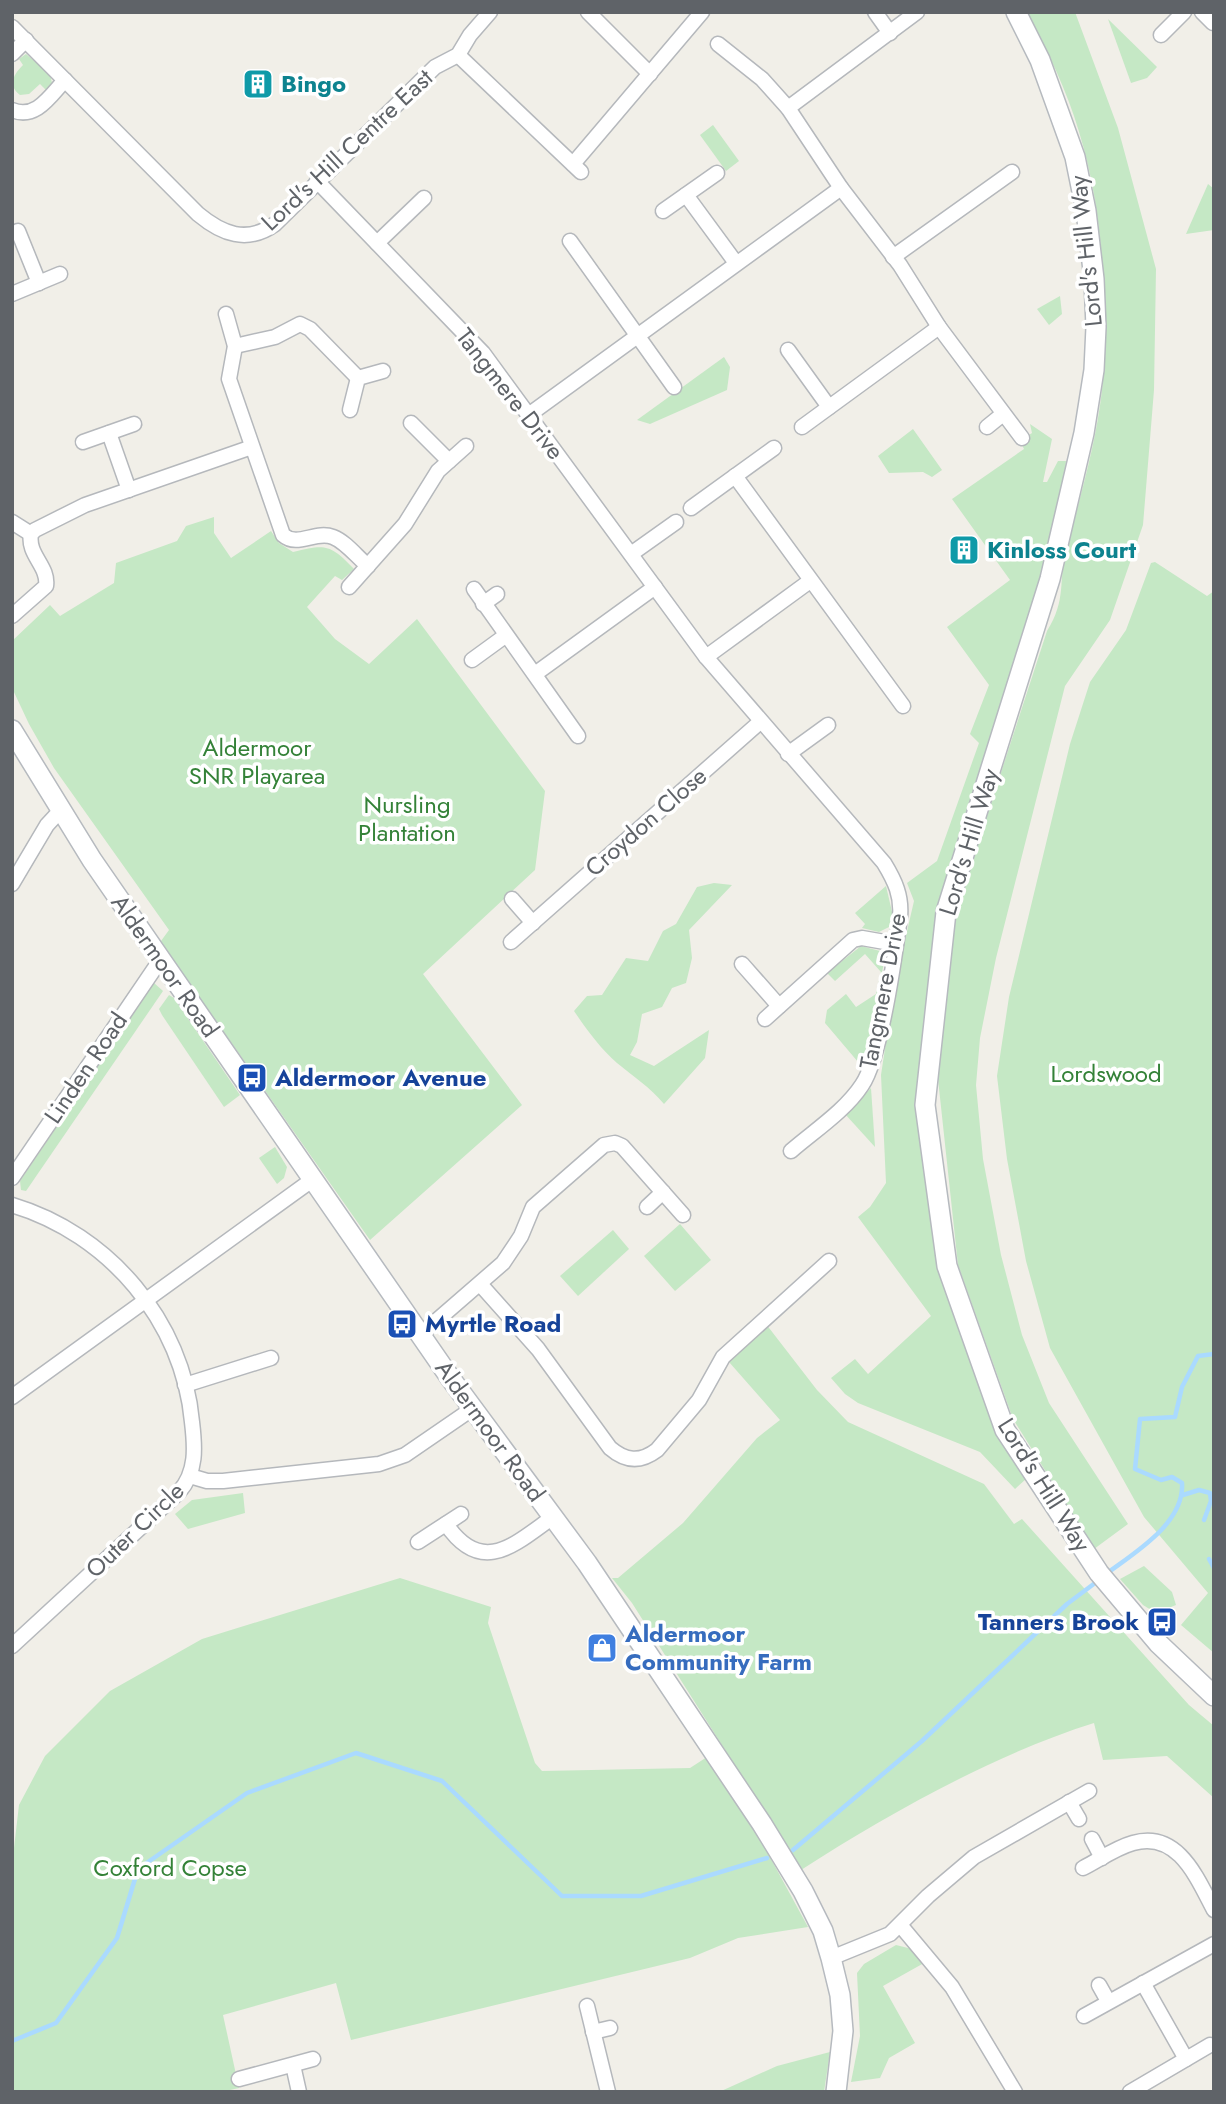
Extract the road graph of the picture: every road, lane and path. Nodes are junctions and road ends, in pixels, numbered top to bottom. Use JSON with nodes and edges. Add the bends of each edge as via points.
{"nodes":[{"id":1,"x":490,"y":12,"type":"edge"},
{"id":2,"x":588,"y":12,"type":"edge"},
{"id":3,"x":702,"y":12,"type":"edge"},
{"id":4,"x":875,"y":12,"type":"edge"},
{"id":5,"x":917,"y":12,"type":"edge"},
{"id":6,"x":1016,"y":12,"type":"edge"},
{"id":7,"x":1184,"y":12,"type":"edge"},
{"id":8,"x":1202,"y":12,"type":"edge"},
{"id":9,"x":1213,"y":23,"type":"edge"},
{"id":10,"x":12,"y":27,"type":"edge"},
{"id":11,"x":890,"y":33,"type":"junction"},
{"id":12,"x":1161,"y":35,"type":"dead end"},
{"id":13,"x":26,"y":40,"type":"junction"},
{"id":14,"x":718,"y":44,"type":"dead end"},
{"id":15,"x":12,"y":54,"type":"edge"},
{"id":16,"x":458,"y":55,"type":"junction"},
{"id":17,"x":650,"y":74,"type":"junction"},
{"id":18,"x":65,"y":80,"type":"junction"},
{"id":19,"x":788,"y":108,"type":"junction"},
{"id":20,"x":12,"y":110,"type":"edge"},
{"id":21,"x":1012,"y":172,"type":"dead end"},
{"id":22,"x":717,"y":173,"type":"dead end"},
{"id":23,"x":317,"y":181,"type":"junction"},
{"id":24,"x":841,"y":188,"type":"junction"},
{"id":25,"x":686,"y":195,"type":"junction"},
{"id":26,"x":424,"y":198,"type":"dead end"},
{"id":27,"x":663,"y":211,"type":"dead end"},
{"id":28,"x":18,"y":231,"type":"dead end"},
{"id":29,"x":570,"y":241,"type":"dead end"},
{"id":30,"x":377,"y":243,"type":"junction"},
{"id":31,"x":893,"y":257,"type":"junction"},
{"id":32,"x":736,"y":263,"type":"junction"},
{"id":33,"x":61,"y":274,"type":"dead end"},
{"id":34,"x":39,"y":283,"type":"junction"},
{"id":35,"x":12,"y":294,"type":"edge"},
{"id":36,"x":226,"y":314,"type":"dead end"},
{"id":37,"x":939,"y":327,"type":"junction"},
{"id":38,"x":637,"y":336,"type":"junction"},
{"id":39,"x":235,"y":346,"type":"junction"},
{"id":40,"x":788,"y":350,"type":"dead end"},
{"id":41,"x":383,"y":371,"type":"dead end"},
{"id":42,"x":358,"y":378,"type":"junction"},
{"id":43,"x":674,"y":387,"type":"dead end"},
{"id":44,"x":828,"y":407,"type":"junction"},
{"id":45,"x":350,"y":410,"type":"dead end"},
{"id":46,"x":530,"y":414,"type":"junction"},
{"id":47,"x":1003,"y":414,"type":"junction"},
{"id":48,"x":411,"y":423,"type":"dead end"},
{"id":49,"x":134,"y":424,"type":"dead end"},
{"id":50,"x":802,"y":427,"type":"dead end"},
{"id":51,"x":987,"y":427,"type":"dead end"},
{"id":52,"x":109,"y":433,"type":"junction"},
{"id":53,"x":1022,"y":438,"type":"dead end"},
{"id":54,"x":83,"y":442,"type":"dead end"},
{"id":55,"x":466,"y":446,"type":"dead end"},
{"id":56,"x":252,"y":447,"type":"junction"},
{"id":57,"x":774,"y":448,"type":"dead end"},
{"id":58,"x":449,"y":461,"type":"junction"},
{"id":59,"x":735,"y":476,"type":"junction"},
{"id":60,"x":129,"y":490,"type":"junction"},
{"id":61,"x":691,"y":508,"type":"dead end"},
{"id":62,"x":12,"y":522,"type":"edge"},
{"id":63,"x":676,"y":522,"type":"dead end"},
{"id":64,"x":31,"y":534,"type":"junction"},
{"id":65,"x":631,"y":554,"type":"junction"},
{"id":66,"x":368,"y":566,"type":"junction"},
{"id":67,"x":810,"y":581,"type":"junction"},
{"id":68,"x":349,"y":587,"type":"dead end"},
{"id":69,"x":655,"y":587,"type":"junction"},
{"id":70,"x":474,"y":589,"type":"dead end"},
{"id":71,"x":497,"y":594,"type":"dead end"},
{"id":72,"x":483,"y":604,"type":"junction"},
{"id":73,"x":12,"y":616,"type":"edge"},
{"id":74,"x":505,"y":636,"type":"junction"},
{"id":75,"x":706,"y":657,"type":"junction"},
{"id":76,"x":472,"y":660,"type":"dead end"},
{"id":77,"x":535,"y":674,"type":"junction"},
{"id":78,"x":903,"y":706,"type":"dead end"},
{"id":79,"x":760,"y":722,"type":"junction"},
{"id":80,"x":828,"y":725,"type":"dead end"},
{"id":81,"x":12,"y":730,"type":"edge"},
{"id":82,"x":578,"y":736,"type":"dead end"},
{"id":83,"x":788,"y":754,"type":"junction"},
{"id":84,"x":60,"y":811,"type":"junction"},
{"id":85,"x":12,"y":884,"type":"edge"},
{"id":86,"x":512,"y":899,"type":"dead end"},
{"id":87,"x":533,"y":923,"type":"junction"},
{"id":88,"x":511,"y":942,"type":"dead end"},
{"id":89,"x":896,"y":944,"type":"junction"},
{"id":90,"x":161,"y":959,"type":"junction"},
{"id":91,"x":742,"y":964,"type":"dead end"},
{"id":92,"x":779,"y":1006,"type":"junction"},
{"id":93,"x":765,"y":1019,"type":"dead end"},
{"id":94,"x":791,"y":1151,"type":"dead end"},
{"id":95,"x":12,"y":1178,"type":"edge"},
{"id":96,"x":312,"y":1180,"type":"junction"},
{"id":97,"x":663,"y":1192,"type":"junction"},
{"id":98,"x":12,"y":1205,"type":"edge"},
{"id":99,"x":647,"y":1207,"type":"dead end"},
{"id":100,"x":683,"y":1215,"type":"dead end"},
{"id":101,"x":829,"y":1261,"type":"dead end"},
{"id":102,"x":480,"y":1284,"type":"junction"},
{"id":103,"x":147,"y":1298,"type":"junction"},
{"id":104,"x":420,"y":1335,"type":"junction"},
{"id":105,"x":271,"y":1358,"type":"dead end"},
{"id":106,"x":185,"y":1385,"type":"junction"},
{"id":107,"x":12,"y":1396,"type":"edge"},
{"id":108,"x":472,"y":1409,"type":"junction"},
{"id":109,"x":190,"y":1476,"type":"junction"},
{"id":110,"x":461,"y":1514,"type":"dead end"},
{"id":111,"x":553,"y":1517,"type":"junction"},
{"id":112,"x":446,"y":1524,"type":"junction"},
{"id":113,"x":418,"y":1542,"type":"dead end"},
{"id":114,"x":12,"y":1646,"type":"edge"},
{"id":115,"x":1214,"y":1696,"type":"edge"},
{"id":116,"x":1089,"y":1791,"type":"dead end"},
{"id":117,"x":1069,"y":1802,"type":"junction"},
{"id":118,"x":1079,"y":1819,"type":"dead end"},
{"id":119,"x":1092,"y":1839,"type":"dead end"},
{"id":120,"x":1102,"y":1858,"type":"junction"},
{"id":121,"x":1083,"y":1868,"type":"dead end"},
{"id":122,"x":1214,"y":1910,"type":"edge"},
{"id":123,"x":901,"y":1926,"type":"junction"},
{"id":124,"x":1214,"y":1944,"type":"edge"},
{"id":125,"x":831,"y":1958,"type":"junction"},
{"id":126,"x":1143,"y":1983,"type":"junction"},
{"id":127,"x":1099,"y":1985,"type":"dead end"},
{"id":128,"x":1108,"y":2001,"type":"junction"},
{"id":129,"x":587,"y":2006,"type":"dead end"},
{"id":130,"x":1084,"y":2016,"type":"dead end"},
{"id":131,"x":610,"y":2028,"type":"dead end"},
{"id":132,"x":593,"y":2032,"type":"junction"},
{"id":133,"x":1210,"y":2045,"type":"dead end"},
{"id":134,"x":313,"y":2059,"type":"dead end"},
{"id":135,"x":1186,"y":2059,"type":"junction"},
{"id":136,"x":293,"y":2065,"type":"junction"},
{"id":137,"x":239,"y":2079,"type":"dead end"},
{"id":138,"x":299,"y":2092,"type":"edge"},
{"id":139,"x":608,"y":2092,"type":"edge"},
{"id":140,"x":836,"y":2092,"type":"edge"},
{"id":141,"x":1014,"y":2092,"type":"edge"},
{"id":142,"x":1130,"y":2092,"type":"edge"}],
"edges":[{"from":1,"to":16,"type":"street","name":"Lord's Hill Centre East"},
{"from":2,"to":17,"type":"street"},
{"from":3,"to":17,"type":"street"},
{"from":4,"to":11,"type":"street"},
{"from":5,"to":11,"type":"street"},
{"from":6,"to":115,"type":"street","name":"Lord's Hill Way","via":[[1040,60],[1075,157],[1094,279],[1094,370],[1050,579],[946,912],[925,1105],[947,1266],[1005,1430],[1111,1587],[1158,1643]]},
{"from":7,"to":12,"type":"street"},
{"from":8,"to":9,"type":"street"},
{"from":10,"to":13,"type":"street","name":"Lord's Hill Centre East"},
{"from":11,"to":19,"type":"street"},
{"from":13,"to":15,"type":"street"},
{"from":13,"to":18,"type":"street","name":"Lord's Hill Centre East"},
{"from":14,"to":19,"type":"street","via":[[762,79]]},
{"from":16,"to":17,"type":"street","via":[[577,168]]},
{"from":16,"to":23,"type":"street","name":"Lord's Hill Centre East","via":[[435,67]]},
{"from":18,"to":20,"type":"street","via":[[33,111]]},
{"from":18,"to":23,"type":"street","name":"Lord's Hill Centre East","via":[[170,187],[223,232],[246,236],[269,228]]},
{"from":19,"to":24,"type":"street"},
{"from":21,"to":31,"type":"street"},
{"from":22,"to":25,"type":"street"},
{"from":23,"to":30,"type":"street","name":"Tangmere Drive"},
{"from":24,"to":31,"type":"street"},
{"from":24,"to":32,"type":"street"},
{"from":25,"to":27,"type":"street"},
{"from":25,"to":32,"type":"street"},
{"from":26,"to":30,"type":"street"},
{"from":28,"to":34,"type":"street"},
{"from":29,"to":38,"type":"street"},
{"from":30,"to":46,"type":"street","name":"Tangmere Drive","via":[[483,353]]},
{"from":31,"to":37,"type":"street"},
{"from":32,"to":38,"type":"street"},
{"from":33,"to":34,"type":"street"},
{"from":34,"to":35,"type":"street"},
{"from":36,"to":39,"type":"street"},
{"from":37,"to":44,"type":"street"},
{"from":37,"to":47,"type":"street"},
{"from":38,"to":43,"type":"street"},
{"from":38,"to":46,"type":"street"},
{"from":39,"to":42,"type":"street","via":[[256,343],[300,324]]},
{"from":39,"to":56,"type":"street","via":[[229,379]]},
{"from":40,"to":44,"type":"street"},
{"from":41,"to":42,"type":"street"},
{"from":42,"to":45,"type":"street"},
{"from":44,"to":50,"type":"street"},
{"from":46,"to":65,"type":"street","name":"Tangmere Drive"},
{"from":47,"to":51,"type":"street"},
{"from":47,"to":53,"type":"street"},
{"from":48,"to":58,"type":"street"},
{"from":49,"to":52,"type":"street"},
{"from":52,"to":54,"type":"street"},
{"from":52,"to":60,"type":"street"},
{"from":55,"to":58,"type":"street"},
{"from":56,"to":60,"type":"street"},
{"from":56,"to":66,"type":"street","via":[[286,538],[333,537]]},
{"from":57,"to":59,"type":"street"},
{"from":58,"to":66,"type":"street","via":[[405,524]]},
{"from":59,"to":61,"type":"street"},
{"from":59,"to":67,"type":"street"},
{"from":60,"to":64,"type":"street","via":[[68,512]]},
{"from":62,"to":64,"type":"street"},
{"from":63,"to":65,"type":"street"},
{"from":64,"to":73,"type":"street","via":[[30,546],[46,575],[46,586]]},
{"from":65,"to":69,"type":"street","name":"Tangmere Drive"},
{"from":66,"to":68,"type":"street"},
{"from":67,"to":75,"type":"street"},
{"from":67,"to":78,"type":"street"},
{"from":69,"to":75,"type":"street","name":"Tangmere Drive"},
{"from":69,"to":77,"type":"street"},
{"from":70,"to":72,"type":"street"},
{"from":71,"to":72,"type":"street"},
{"from":72,"to":74,"type":"street"},
{"from":74,"to":76,"type":"street"},
{"from":74,"to":77,"type":"street"},
{"from":75,"to":79,"type":"street","name":"Tangmere Drive"},
{"from":77,"to":82,"type":"street"},
{"from":79,"to":83,"type":"street","name":"Tangmere Drive"},
{"from":79,"to":87,"type":"street","name":"Croydon Close"},
{"from":80,"to":83,"type":"street"},
{"from":81,"to":84,"type":"street","name":"Aldermoor Road"},
{"from":83,"to":89,"type":"street","name":"Tangmere Drive","via":[[892,877],[901,908]]},
{"from":84,"to":85,"type":"street"},
{"from":84,"to":90,"type":"street","name":"Aldermoor Road"},
{"from":86,"to":87,"type":"street"},
{"from":87,"to":88,"type":"street","name":"Croydon Close"},
{"from":89,"to":92,"type":"street","via":[[853,940]]},
{"from":89,"to":94,"type":"street","name":"Tangmere Drive","via":[[876,1049],[864,1083]]},
{"from":90,"to":95,"type":"street","name":"Linden Road"},
{"from":90,"to":96,"type":"street","name":"Aldermoor Road"},
{"from":91,"to":92,"type":"street"},
{"from":92,"to":93,"type":"street"},
{"from":96,"to":103,"type":"street"},
{"from":96,"to":104,"type":"street","name":"Aldermoor Road"},
{"from":97,"to":99,"type":"street"},
{"from":97,"to":100,"type":"street"},
{"from":97,"to":102,"type":"street","via":[[622,1146],[604,1145],[533,1207],[510,1255]]},
{"from":98,"to":103,"type":"street","name":"Outer Circle","via":[[81,1238]]},
{"from":101,"to":102,"type":"street","via":[[723,1357],[699,1399],[657,1450],[635,1460],[620,1457],[610,1448],[538,1349]]},
{"from":102,"to":104,"type":"street"},
{"from":103,"to":106,"type":"street","name":"Outer Circle","via":[[169,1339]]},
{"from":103,"to":107,"type":"street"},
{"from":104,"to":108,"type":"street","name":"Aldermoor Road"},
{"from":105,"to":106,"type":"street"},
{"from":106,"to":109,"type":"street","name":"Outer Circle","via":[[194,1434]]},
{"from":108,"to":109,"type":"street","via":[[405,1455],[379,1464],[223,1481]]},
{"from":108,"to":111,"type":"street","name":"Aldermoor Road"},
{"from":109,"to":114,"type":"street","name":"Outer Circle","via":[[179,1492]]},
{"from":110,"to":112,"type":"street"},
{"from":111,"to":112,"type":"street","via":[[501,1552],[461,1543]]},
{"from":111,"to":125,"type":"street","name":"Aldermoor Road","via":[[762,1824],[803,1891]]},
{"from":112,"to":113,"type":"street"},
{"from":116,"to":117,"type":"street"},
{"from":117,"to":118,"type":"street"},
{"from":117,"to":123,"type":"street","via":[[964,1864]]},
{"from":119,"to":120,"type":"street"},
{"from":120,"to":121,"type":"street"},
{"from":120,"to":122,"type":"street","via":[[1141,1841],[1171,1847],[1186,1860]]},
{"from":123,"to":125,"type":"street"},
{"from":123,"to":141,"type":"street","via":[[952,1987]]},
{"from":124,"to":126,"type":"street"},
{"from":125,"to":140,"type":"street","name":"Aldermoor Road","via":[[843,2031]]},
{"from":126,"to":128,"type":"street"},
{"from":126,"to":135,"type":"street"},
{"from":127,"to":128,"type":"street"},
{"from":128,"to":130,"type":"street"},
{"from":129,"to":132,"type":"street"},
{"from":131,"to":132,"type":"street"},
{"from":132,"to":139,"type":"street"},
{"from":133,"to":135,"type":"street"},
{"from":134,"to":136,"type":"street"},
{"from":135,"to":142,"type":"street"},
{"from":136,"to":137,"type":"street"},
{"from":136,"to":138,"type":"street"}]}
